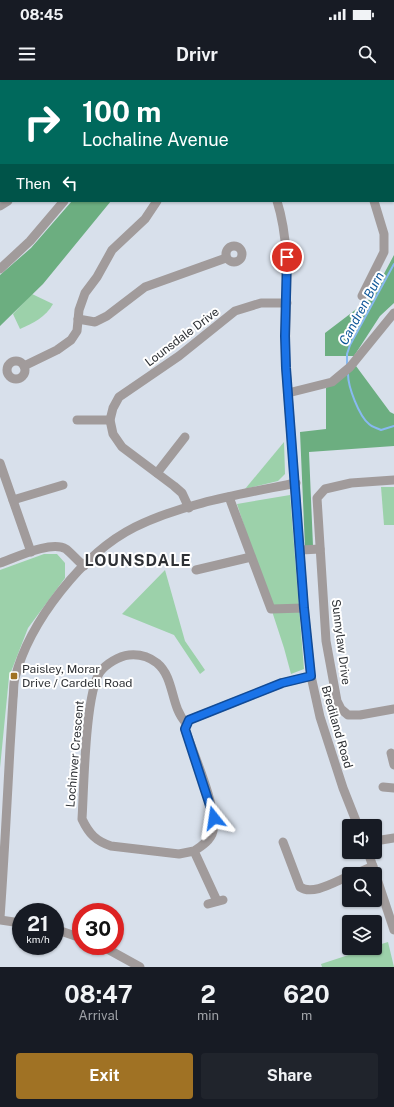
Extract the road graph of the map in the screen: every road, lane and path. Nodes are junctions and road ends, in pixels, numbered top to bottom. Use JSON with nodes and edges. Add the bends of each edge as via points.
{"nodes":[{"id":1,"x":63,"y":202,"type":"edge"},
{"id":2,"x":156,"y":202,"type":"edge"},
{"id":3,"x":277,"y":202,"type":"edge"},
{"id":4,"x":374,"y":202,"type":"edge"},
{"id":5,"x":226,"y":258,"type":"dead end"},
{"id":6,"x":0,"y":269,"type":"edge"},
{"id":7,"x":362,"y":296,"type":"dead end"},
{"id":8,"x":286,"y":303,"type":"junction"},
{"id":9,"x":394,"y":313,"type":"edge"},
{"id":10,"x":78,"y":319,"type":"junction"},
{"id":11,"x":24,"y":366,"type":"dead end"},
{"id":12,"x":288,"y":393,"type":"junction"},
{"id":13,"x":77,"y":420,"type":"dead end"},
{"id":14,"x":110,"y":420,"type":"junction"},
{"id":15,"x":185,"y":437,"type":"dead end"},
{"id":16,"x":0,"y":463,"type":"edge"},
{"id":17,"x":157,"y":473,"type":"junction"},
{"id":18,"x":394,"y":480,"type":"edge"},
{"id":19,"x":296,"y":483,"type":"junction"},
{"id":20,"x":63,"y":485,"type":"dead end"},
{"id":21,"x":229,"y":497,"type":"junction"},
{"id":22,"x":13,"y":500,"type":"junction"},
{"id":23,"x":185,"y":509,"type":"junction"},
{"id":24,"x":301,"y":550,"type":"junction"},
{"id":25,"x":320,"y":550,"type":"junction"},
{"id":26,"x":31,"y":552,"type":"junction"},
{"id":27,"x":251,"y":556,"type":"junction"},
{"id":28,"x":0,"y":563,"type":"edge"},
{"id":29,"x":84,"y":566,"type":"junction"},
{"id":30,"x":196,"y":570,"type":"dead end"},
{"id":31,"x":304,"y":608,"type":"junction"},
{"id":32,"x":311,"y":676,"type":"junction"},
{"id":33,"x":394,"y":709,"type":"edge"},
{"id":34,"x":186,"y":722,"type":"junction"},
{"id":35,"x":391,"y":752,"type":"dead end"},
{"id":36,"x":394,"y":765,"type":"edge"},
{"id":37,"x":383,"y":787,"type":"dead end"},
{"id":38,"x":394,"y":788,"type":"edge"},
{"id":39,"x":355,"y":819,"type":"edge"},
{"id":40,"x":394,"y":838,"type":"edge"},
{"id":41,"x":382,"y":840,"type":"edge"},
{"id":42,"x":283,"y":842,"type":"dead end"},
{"id":43,"x":194,"y":851,"type":"junction"},
{"id":44,"x":370,"y":859,"type":"edge"},
{"id":45,"x":373,"y":866,"type":"joint"},
{"id":46,"x":342,"y":879,"type":"edge"},
{"id":47,"x":216,"y":902,"type":"dead end"},
{"id":48,"x":0,"y":919,"type":"edge"},
{"id":49,"x":12,"y":921,"type":"edge"},
{"id":50,"x":394,"y":930,"type":"edge"},
{"id":51,"x":118,"y":955,"type":"edge"},
{"id":52,"x":140,"y":967,"type":"edge"}],
"edges":[{"from":1,"to":6,"type":"street","via":[[30,241]]},
{"from":2,"to":10,"type":"street","via":[[145,219],[112,250],[85,293]]},
{"from":3,"to":8,"type":"street","name":"Brediland Road","via":[[287,244]]},
{"from":4,"to":7,"type":"street","via":[[384,234],[384,252]]},
{"from":5,"to":10,"type":"street","via":[[145,287],[95,322]]},
{"from":8,"to":12,"type":"street","name":"Brediland Road"},
{"from":8,"to":14,"type":"street","name":"Lounsdale Drive","via":[[261,303],[236,311],[179,356],[119,397]]},
{"from":9,"to":12,"type":"street","via":[[350,367],[332,382]]},
{"from":10,"to":11,"type":"street","via":[[77,331],[71,340]]},
{"from":12,"to":19,"type":"street","name":"Brediland Road"},
{"from":13,"to":14,"type":"street"},
{"from":14,"to":17,"type":"street","via":[[114,434],[122,447]]},
{"from":15,"to":17,"type":"street"},
{"from":16,"to":22,"type":"street"},
{"from":17,"to":23,"type":"street","via":[[182,493]]},
{"from":18,"to":25,"type":"street","name":"Sunnylaw Drive","via":[[351,483],[321,492],[317,498]]},
{"from":19,"to":21,"type":"street"},
{"from":19,"to":24,"type":"street","name":"Brediland Road"},
{"from":20,"to":22,"type":"street"},
{"from":21,"to":23,"type":"street"},
{"from":21,"to":27,"type":"street"},
{"from":22,"to":26,"type":"street"},
{"from":23,"to":29,"type":"street","via":[[154,518],[134,528],[120,536]]},
{"from":24,"to":25,"type":"street"},
{"from":24,"to":31,"type":"street","name":"Brediland Road"},
{"from":25,"to":33,"type":"street","name":"Sunnylaw Drive","via":[[326,641],[337,701],[348,715]]},
{"from":26,"to":28,"type":"street"},
{"from":26,"to":29,"type":"street","via":[[47,547],[65,549]]},
{"from":27,"to":30,"type":"street"},
{"from":27,"to":31,"type":"street","via":[[271,609]]},
{"from":29,"to":48,"type":"street","via":[[48,607],[33,633],[14,679]]},
{"from":31,"to":32,"type":"street","name":"Brediland Road"},
{"from":32,"to":34,"type":"street","via":[[282,683]]},
{"from":32,"to":39,"type":"street","name":"Brediland Road","via":[[320,717]]},
{"from":34,"to":43,"type":"street","name":"Lochinver Crescent","via":[[185,729],[214,818],[212,835]]},
{"from":34,"to":43,"type":"street","name":"Lochinver Crescent","via":[[176,704],[168,678],[156,663],[140,654],[124,655],[112,661],[101,672],[94,685],[90,707],[82,820],[90,834],[111,846],[179,854]]},
{"from":35,"to":36,"type":"street"},
{"from":37,"to":38,"type":"street"},
{"from":40,"to":41,"type":"street"},
{"from":42,"to":46,"type":"street","via":[[303,889],[313,890]]},
{"from":43,"to":47,"type":"street"},
{"from":44,"to":45,"type":"street"},
{"from":45,"to":50,"type":"street"},
{"from":48,"to":49,"type":"street"},
{"from":51,"to":52,"type":"street"}]}
